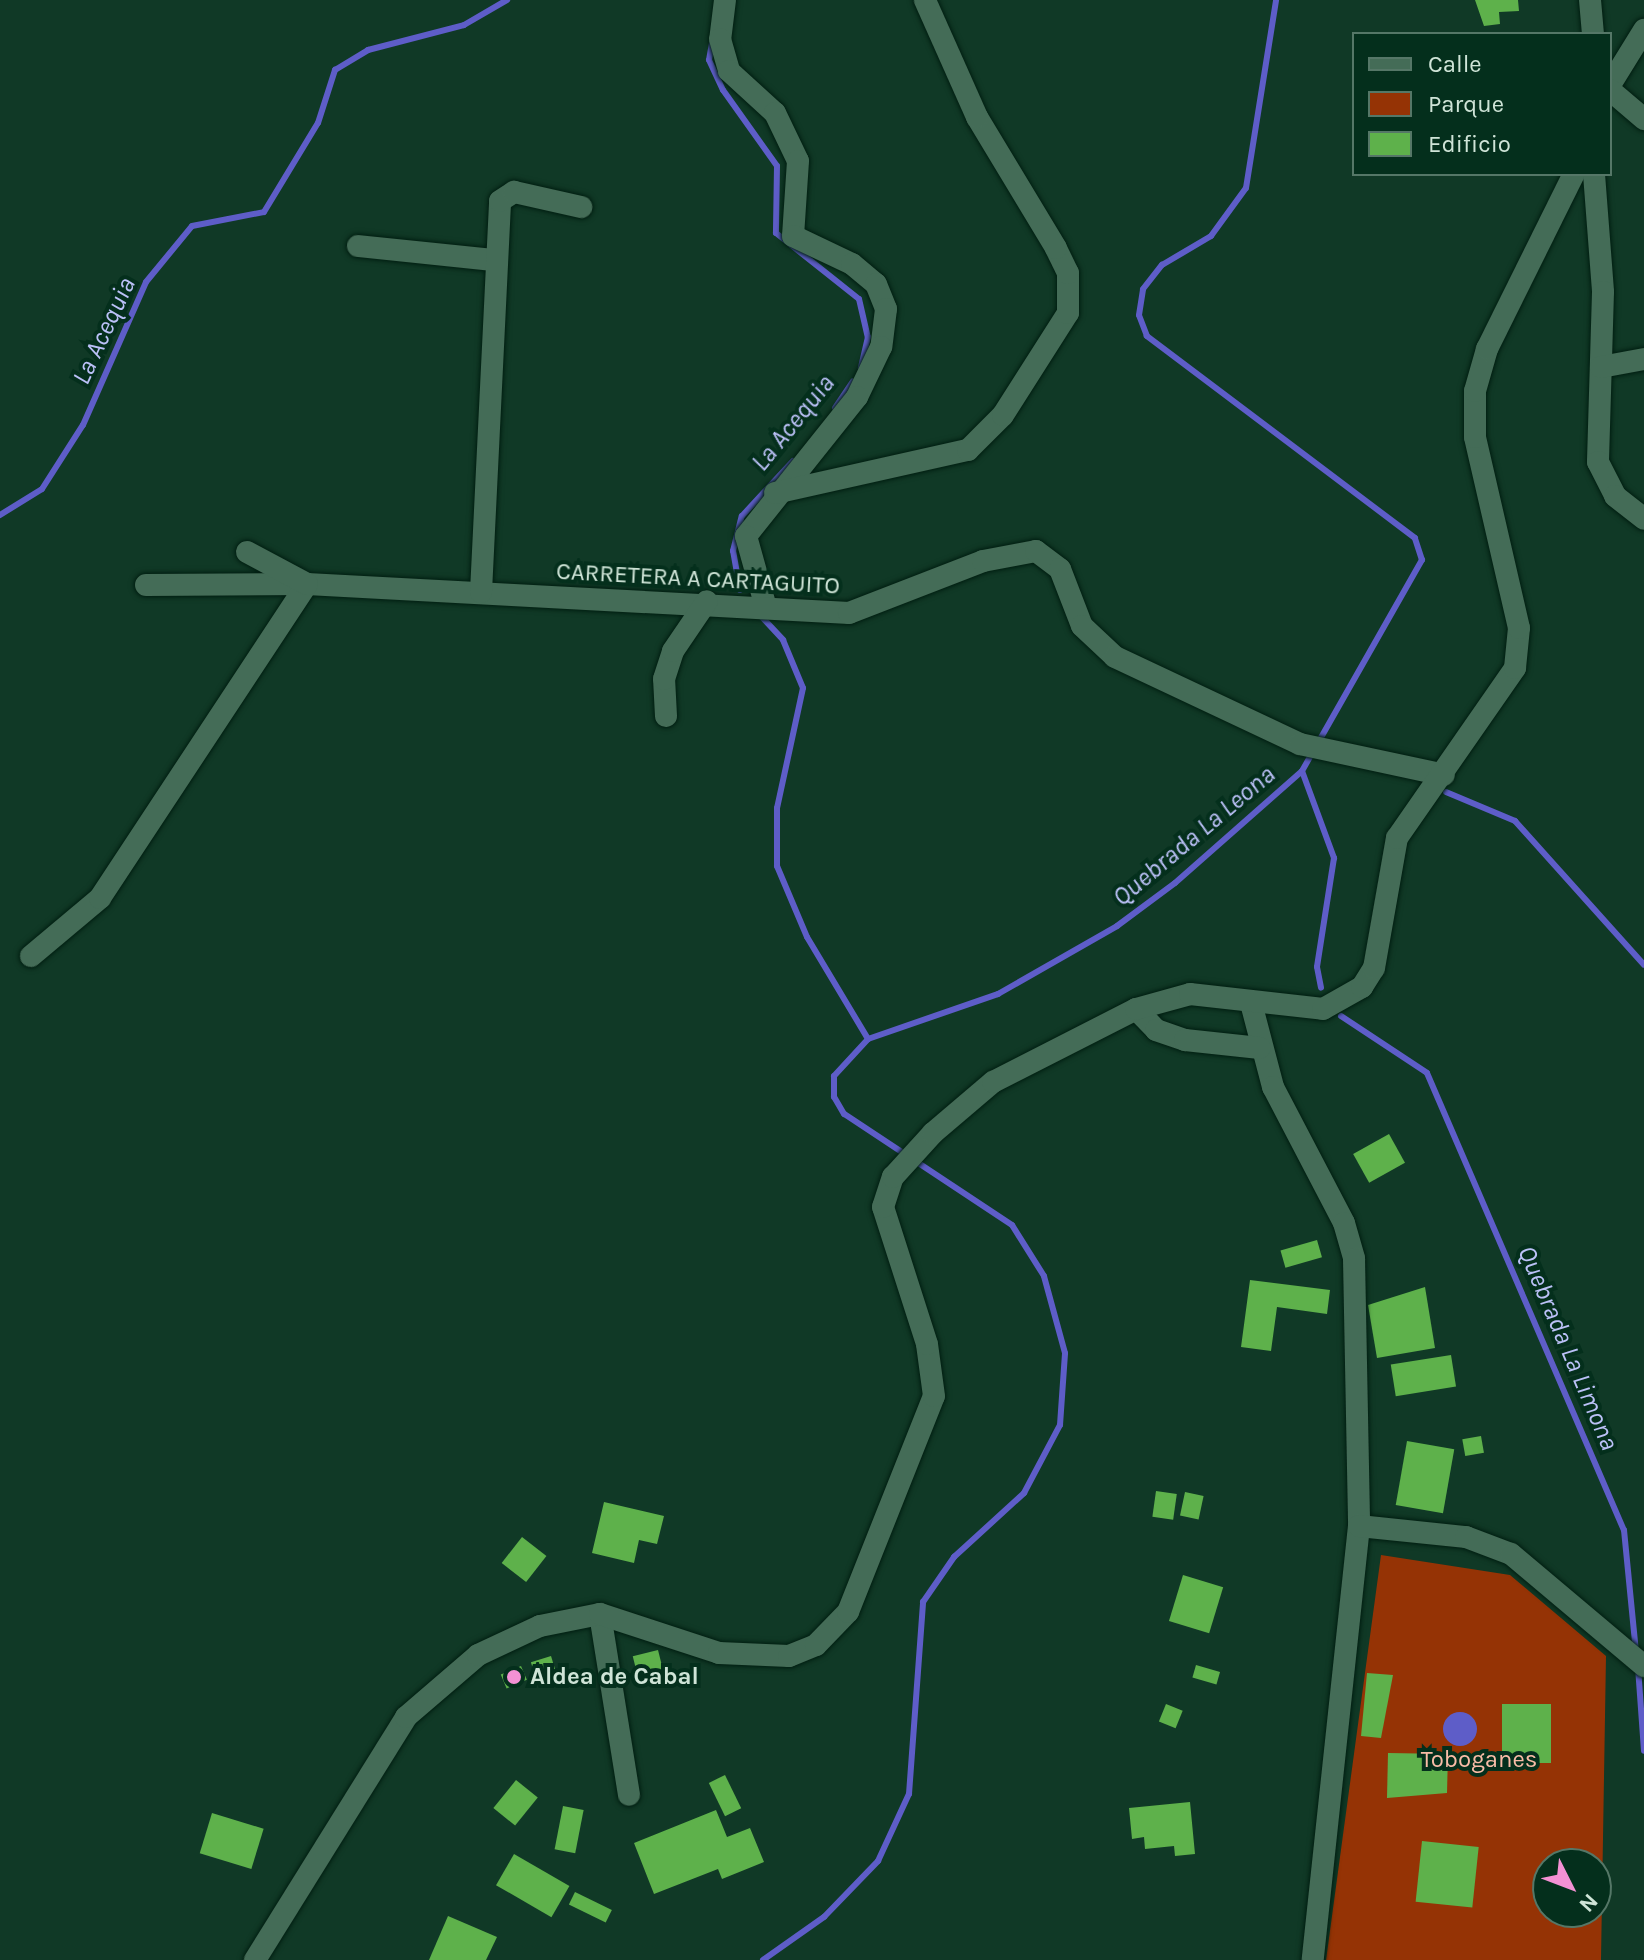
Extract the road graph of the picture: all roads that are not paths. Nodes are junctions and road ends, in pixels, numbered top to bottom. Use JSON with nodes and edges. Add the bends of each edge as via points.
{"nodes":[{"id":1,"x":725,"y":0,"type":"edge"},
{"id":2,"x":925,"y":0,"type":"edge"},
{"id":3,"x":1590,"y":0,"type":"edge"},
{"id":4,"x":1644,"y":30,"type":"edge"},
{"id":5,"x":1593,"y":32,"type":"edge"},
{"id":6,"x":1612,"y":85,"type":"edge"},
{"id":7,"x":1612,"y":90,"type":"edge"},
{"id":8,"x":1644,"y":119,"type":"edge"},
{"id":9,"x":1573,"y":176,"type":"edge"},
{"id":10,"x":1594,"y":176,"type":"edge"},
{"id":11,"x":581,"y":207,"type":"dead end"},
{"id":12,"x":358,"y":246,"type":"dead end"},
{"id":13,"x":494,"y":260,"type":"junction"},
{"id":14,"x":1644,"y":359,"type":"edge"},
{"id":15,"x":1601,"y":367,"type":"junction"},
{"id":16,"x":774,"y":494,"type":"junction"},
{"id":17,"x":1644,"y":519,"type":"edge"},
{"id":18,"x":247,"y":552,"type":"dead end"},
{"id":19,"x":307,"y":584,"type":"junction"},
{"id":20,"x":146,"y":585,"type":"dead end"},
{"id":21,"x":481,"y":592,"type":"junction"},
{"id":22,"x":707,"y":601,"type":"junction"},
{"id":23,"x":765,"y":604,"type":"junction"},
{"id":24,"x":666,"y":716,"type":"dead end"},
{"id":25,"x":1444,"y":775,"type":"junction"},
{"id":26,"x":31,"y":956,"type":"dead end"},
{"id":27,"x":1251,"y":1003,"type":"junction"},
{"id":28,"x":1136,"y":1009,"type":"junction"},
{"id":29,"x":1260,"y":1048,"type":"junction"},
{"id":30,"x":1359,"y":1526,"type":"junction"},
{"id":31,"x":600,"y":1614,"type":"junction"},
{"id":32,"x":1644,"y":1666,"type":"edge"},
{"id":33,"x":629,"y":1795,"type":"dead end"},
{"id":34,"x":255,"y":1960,"type":"edge"},
{"id":35,"x":1313,"y":1960,"type":"edge"}],
"edges":[{"from":1,"to":16,"type":"street","via":[[720,39],[729,71],[775,113],[798,161],[793,236],[852,264],[876,284],[886,309],[881,347],[857,397]]},
{"from":2,"to":16,"type":"street","via":[[977,117],[1068,273],[1068,313],[1003,415],[968,450]]},
{"from":3,"to":5,"type":"street"},
{"from":4,"to":6,"type":"street"},
{"from":7,"to":8,"type":"street"},
{"from":9,"to":25,"type":"street","via":[[1487,349],[1475,391],[1475,437],[1519,628],[1515,668]]},
{"from":10,"to":15,"type":"street"},
{"from":11,"to":13,"type":"street","via":[[506,194]]},
{"from":12,"to":13,"type":"street"},
{"from":13,"to":21,"type":"street"},
{"from":14,"to":15,"type":"street"},
{"from":15,"to":17,"type":"street","via":[[1603,480]]},
{"from":16,"to":23,"type":"street","via":[[746,536]]},
{"from":18,"to":19,"type":"street"},
{"from":19,"to":20,"type":"street","name":"CARRETERA A CARTAGUITO"},
{"from":19,"to":21,"type":"street","name":"CARRETERA A CARTAGUITO"},
{"from":19,"to":26,"type":"street","via":[[100,898]]},
{"from":21,"to":22,"type":"street","name":"CARRETERA A CARTAGUITO"},
{"from":22,"to":23,"type":"street","name":"CARRETERA A CARTAGUITO"},
{"from":22,"to":24,"type":"street","via":[[673,651],[664,679]]},
{"from":23,"to":25,"type":"street","name":"CARRETERA A CARTAGUITO","via":[[849,613],[983,561],[1036,551],[1060,569],[1098,646],[1300,744]]},
{"from":25,"to":27,"type":"street","via":[[1397,838],[1374,968],[1362,987],[1323,1009]]},
{"from":27,"to":28,"type":"street","via":[[1190,994]]},
{"from":27,"to":29,"type":"street"},
{"from":28,"to":29,"type":"street","via":[[1156,1030],[1185,1040]]},
{"from":28,"to":31,"type":"street","via":[[993,1082],[933,1133],[893,1177],[883,1207],[886,1233],[918,1309],[934,1396],[848,1612],[816,1645],[764,1658],[719,1653]]},
{"from":29,"to":30,"type":"street","via":[[1344,1223],[1354,1259]]},
{"from":30,"to":32,"type":"street","via":[[1466,1537],[1511,1554]]},
{"from":30,"to":35,"type":"street"},
{"from":31,"to":33,"type":"street"},
{"from":31,"to":34,"type":"street","via":[[511,1638],[430,1690],[406,1717]]}]}
